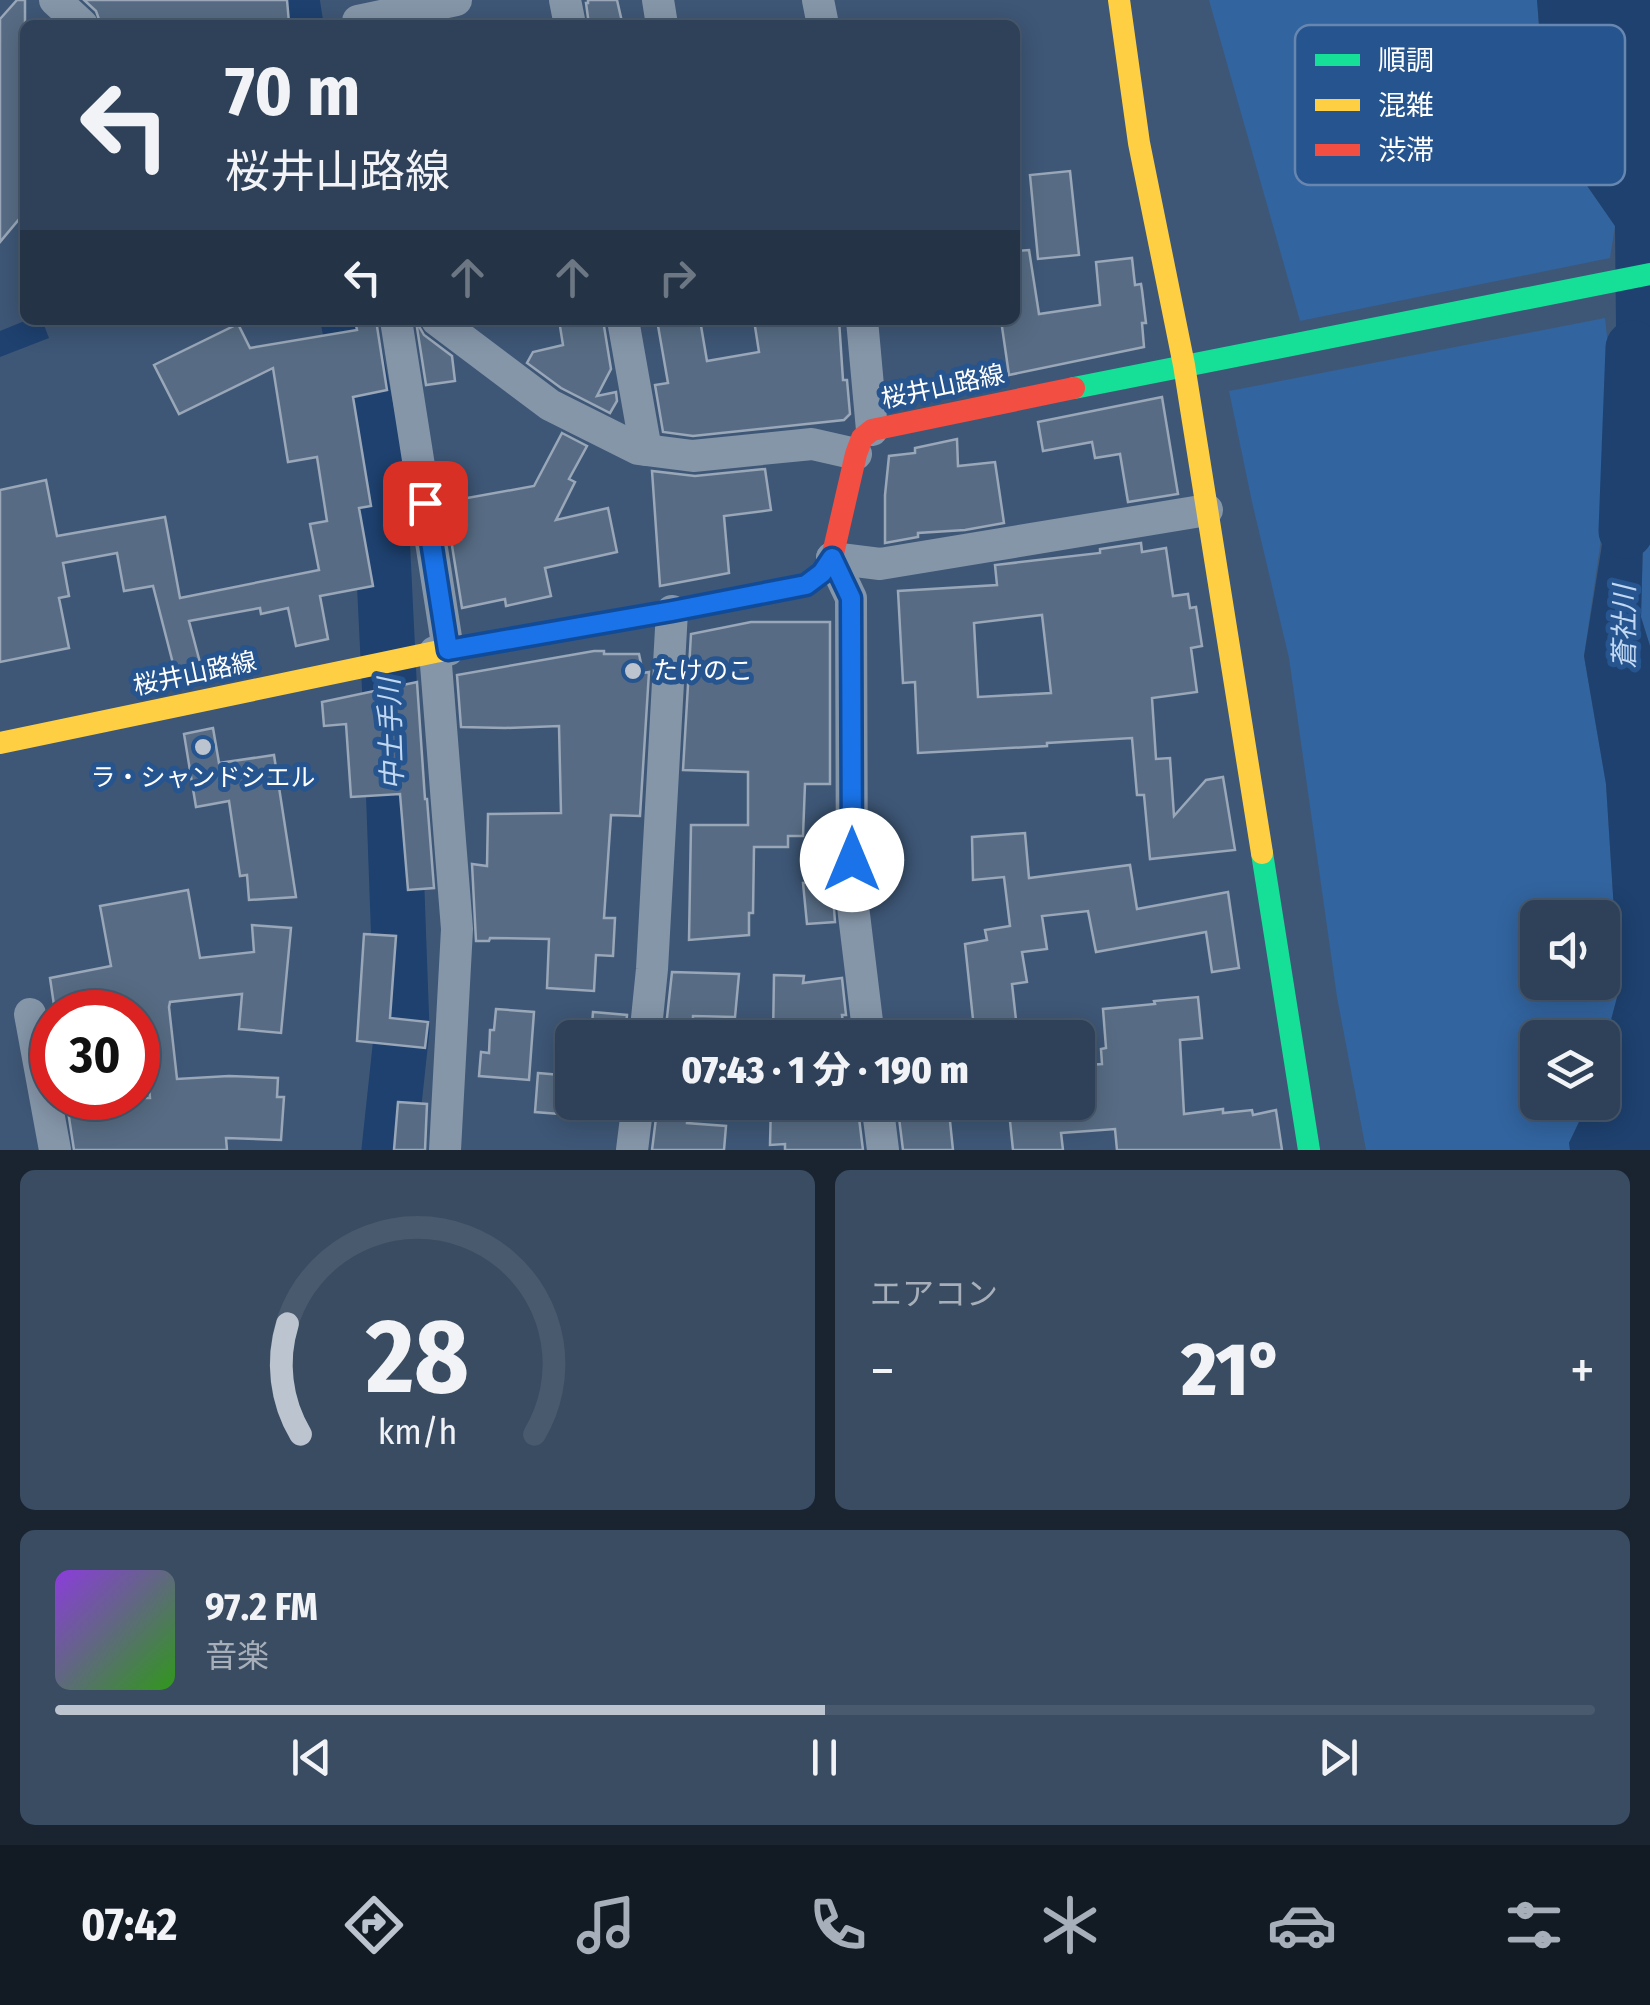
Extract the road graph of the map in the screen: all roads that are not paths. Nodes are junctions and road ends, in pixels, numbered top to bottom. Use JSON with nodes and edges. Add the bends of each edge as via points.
{"nodes":[{"id":1,"x":55,"y":0,"type":"edge"},
{"id":2,"x":456,"y":0,"type":"edge"},
{"id":3,"x":1119,"y":0,"type":"edge"},
{"id":4,"x":357,"y":15,"type":"edge"},
{"id":5,"x":77,"y":20,"type":"edge"},
{"id":6,"x":1650,"y":274,"type":"edge"},
{"id":7,"x":397,"y":325,"type":"edge"},
{"id":8,"x":444,"y":325,"type":"edge"},
{"id":9,"x":624,"y":325,"type":"edge"},
{"id":10,"x":862,"y":325,"type":"edge"},
{"id":11,"x":1184,"y":365,"type":"junction"},
{"id":12,"x":864,"y":442,"type":"junction"},
{"id":13,"x":646,"y":450,"type":"junction"},
{"id":14,"x":1207,"y":510,"type":"junction"},
{"id":15,"x":832,"y":558,"type":"junction"},
{"id":16,"x":672,"y":611,"type":"junction"},
{"id":17,"x":442,"y":651,"type":"junction"},
{"id":18,"x":0,"y":744,"type":"edge"},
{"id":19,"x":647,"y":1020,"type":"edge"},
{"id":20,"x":867,"y":1020,"type":"edge"},
{"id":21,"x":49,"y":1120,"type":"edge"},
{"id":22,"x":636,"y":1120,"type":"edge"},
{"id":23,"x":879,"y":1120,"type":"edge"},
{"id":24,"x":54,"y":1150,"type":"edge"},
{"id":25,"x":444,"y":1150,"type":"edge"},
{"id":26,"x":632,"y":1150,"type":"edge"},
{"id":27,"x":883,"y":1150,"type":"edge"},
{"id":28,"x":1309,"y":1150,"type":"edge"}],
"edges":[{"from":1,"to":5,"type":"street"},
{"from":2,"to":4,"type":"street"},
{"from":3,"to":11,"type":"main road","via":[[1139,144]]},
{"from":6,"to":11,"type":"main road","name":"桜井山路線"},
{"from":7,"to":17,"type":"street"},
{"from":8,"to":13,"type":"street","via":[[550,406]]},
{"from":9,"to":13,"type":"street"},
{"from":10,"to":12,"type":"street"},
{"from":11,"to":12,"type":"main road","name":"桜井山路線"},
{"from":11,"to":14,"type":"main road"},
{"from":12,"to":13,"type":"street","via":[[693,456]]},
{"from":12,"to":15,"type":"main road"},
{"from":14,"to":15,"type":"street","via":[[880,564]]},
{"from":14,"to":28,"type":"main road"},
{"from":15,"to":16,"type":"main road","name":"桜井山路線","via":[[806,585]]},
{"from":15,"to":20,"type":"street","via":[[851,598],[852,898]]},
{"from":16,"to":17,"type":"main road","name":"桜井山路線"},
{"from":16,"to":19,"type":"street"},
{"from":17,"to":18,"type":"main road","name":"桜井山路線"},
{"from":17,"to":25,"type":"street","via":[[457,930]]},
{"from":21,"to":24,"type":"street"},
{"from":22,"to":26,"type":"street"},
{"from":23,"to":27,"type":"street"}]}
